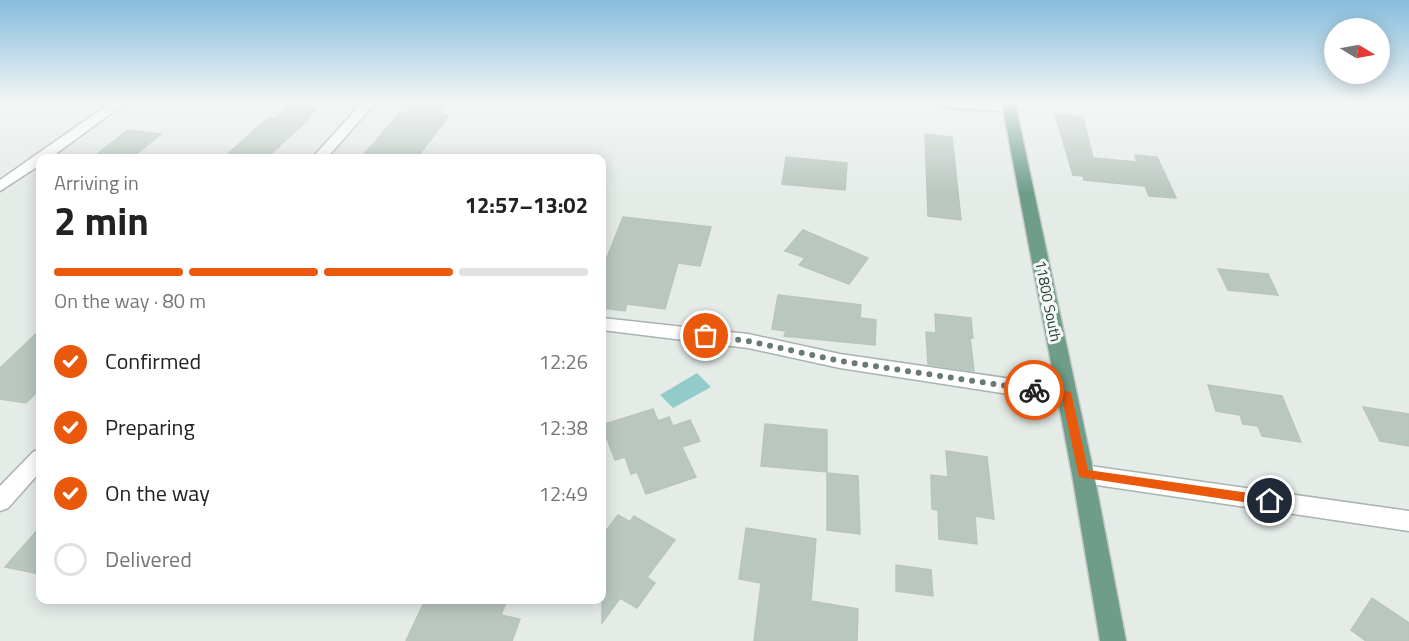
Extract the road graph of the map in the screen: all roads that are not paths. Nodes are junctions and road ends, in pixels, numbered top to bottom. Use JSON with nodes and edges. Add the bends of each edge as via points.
{"nodes":[{"id":1,"x":77,"y":133,"type":"edge"},
{"id":2,"x":342,"y":133,"type":"edge"},
{"id":3,"x":1013,"y":133,"type":"edge"},
{"id":4,"x":47,"y":154,"type":"edge"},
{"id":5,"x":323,"y":154,"type":"edge"},
{"id":6,"x":36,"y":162,"type":"edge"},
{"id":7,"x":0,"y":187,"type":"edge"},
{"id":8,"x":606,"y":324,"type":"edge"},
{"id":9,"x":1067,"y":395,"type":"junction"},
{"id":10,"x":36,"y":462,"type":"edge"},
{"id":11,"x":1083,"y":474,"type":"junction"},
{"id":12,"x":0,"y":501,"type":"edge"},
{"id":13,"x":1409,"y":521,"type":"edge"},
{"id":14,"x":1113,"y":641,"type":"edge"}],
"edges":[{"from":1,"to":4,"type":"street"},
{"from":2,"to":5,"type":"street"},
{"from":3,"to":9,"type":"main road","name":"11800 South"},
{"from":6,"to":7,"type":"street"},
{"from":8,"to":9,"type":"street","via":[[748,341],[840,361]]},
{"from":9,"to":11,"type":"main road","name":"11800 South"},
{"from":10,"to":12,"type":"street"},
{"from":11,"to":13,"type":"street"},
{"from":11,"to":14,"type":"main road","name":"11800 South"}]}
